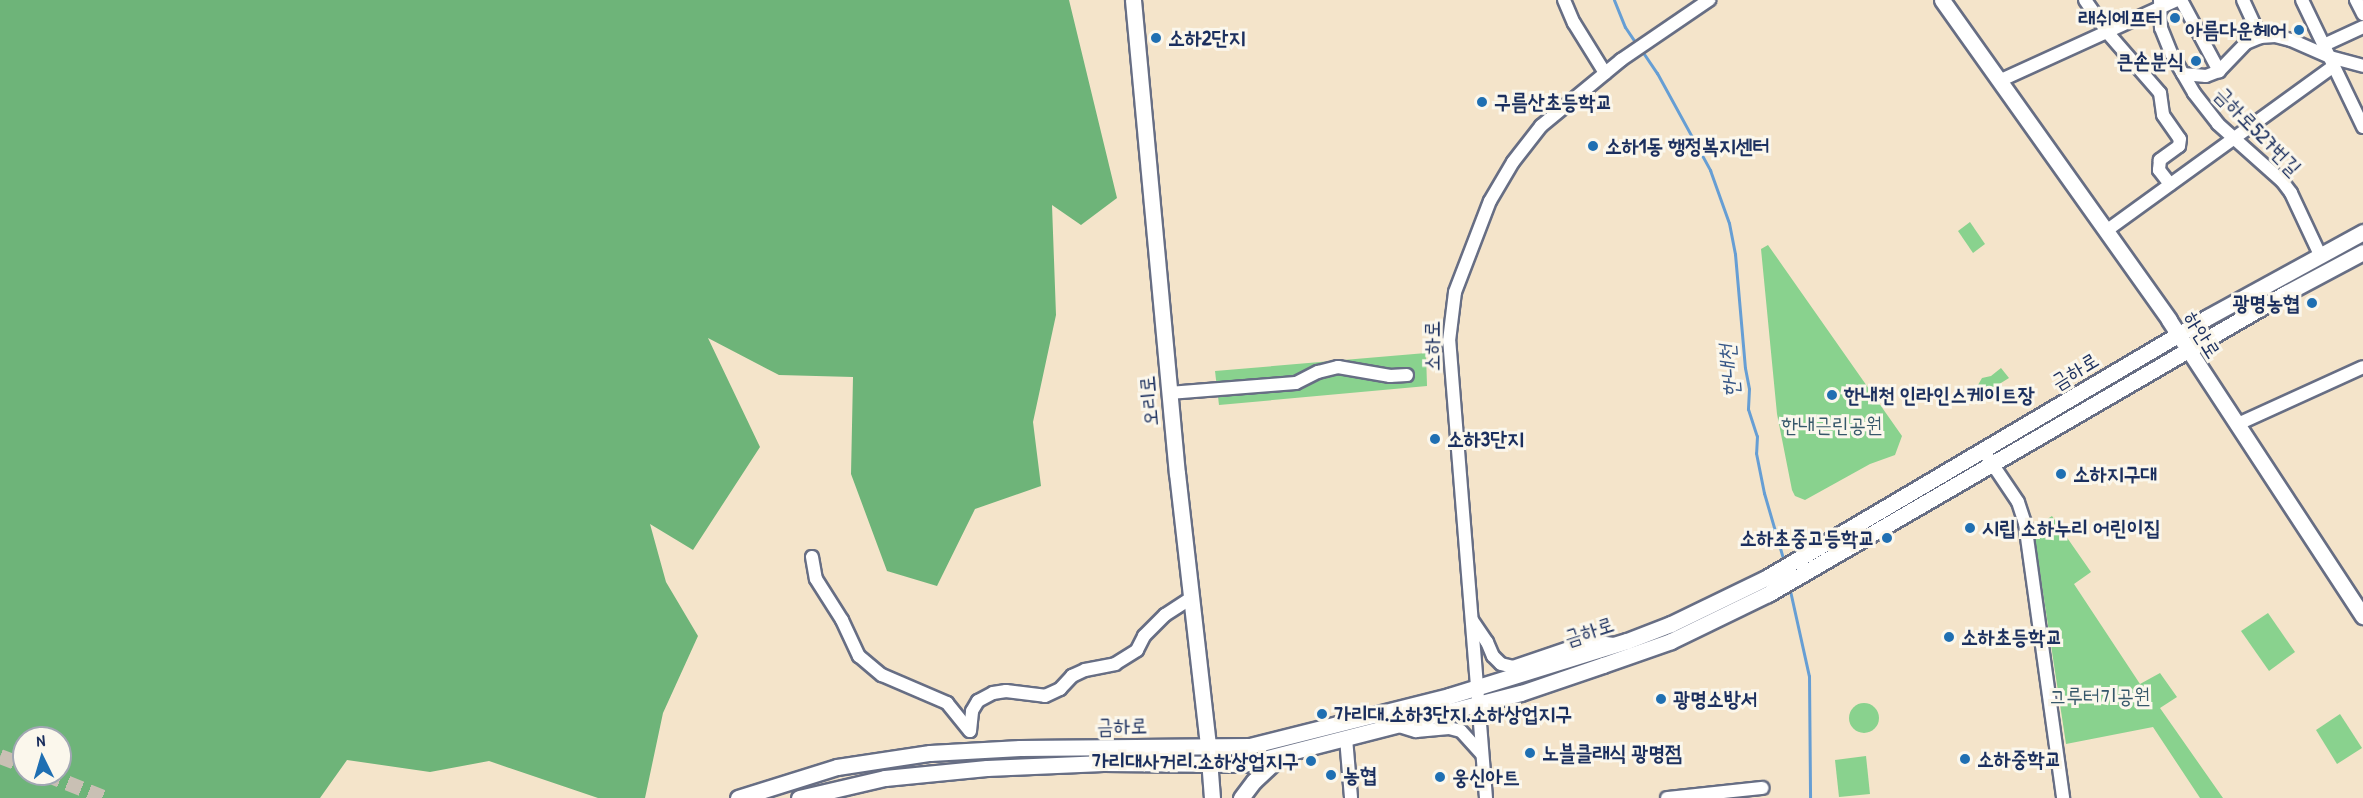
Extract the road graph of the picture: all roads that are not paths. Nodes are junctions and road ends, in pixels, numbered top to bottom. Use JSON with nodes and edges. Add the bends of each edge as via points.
{"nodes":[{"id":1,"x":1133,"y":0,"type":"edge"},
{"id":2,"x":1564,"y":0,"type":"edge"},
{"id":3,"x":1709,"y":0,"type":"edge"},
{"id":4,"x":1942,"y":0,"type":"edge"},
{"id":5,"x":2085,"y":0,"type":"edge"},
{"id":6,"x":2179,"y":0,"type":"edge"},
{"id":7,"x":2243,"y":0,"type":"edge"},
{"id":8,"x":2302,"y":0,"type":"edge"},
{"id":9,"x":2356,"y":0,"type":"edge"},
{"id":10,"x":2160,"y":4,"type":"edge"},
{"id":11,"x":2363,"y":14,"type":"edge"},
{"id":12,"x":2363,"y":27,"type":"edge"},
{"id":13,"x":2107,"y":32,"type":"junction"},
{"id":14,"x":2260,"y":37,"type":"junction"},
{"id":15,"x":2324,"y":45,"type":"junction"},
{"id":16,"x":2332,"y":62,"type":"junction"},
{"id":17,"x":2363,"y":66,"type":"edge"},
{"id":18,"x":2219,"y":71,"type":"junction"},
{"id":19,"x":1605,"y":73,"type":"junction"},
{"id":20,"x":2183,"y":74,"type":"junction"},
{"id":21,"x":1999,"y":81,"type":"junction"},
{"id":22,"x":2363,"y":127,"type":"edge"},
{"id":23,"x":2233,"y":139,"type":"junction"},
{"id":24,"x":2170,"y":184,"type":"junction"},
{"id":25,"x":2106,"y":231,"type":"junction"},
{"id":26,"x":2363,"y":232,"type":"edge"},
{"id":27,"x":2363,"y":252,"type":"edge"},
{"id":28,"x":2320,"y":255,"type":"junction"},
{"id":29,"x":2178,"y":335,"type":"junction"},
{"id":30,"x":2187,"y":351,"type":"junction"},
{"id":31,"x":2363,"y":367,"type":"edge"},
{"id":32,"x":1407,"y":375,"type":"dead end"},
{"id":33,"x":1169,"y":393,"type":"junction"},
{"id":34,"x":2238,"y":424,"type":"junction"},
{"id":35,"x":1983,"y":450,"type":"junction"},
{"id":36,"x":1992,"y":464,"type":"junction"},
{"id":37,"x":812,"y":557,"type":"dead end"},
{"id":38,"x":1191,"y":598,"type":"junction"},
{"id":39,"x":2363,"y":616,"type":"edge"},
{"id":40,"x":1472,"y":620,"type":"junction"},
{"id":41,"x":1615,"y":645,"type":"junction"},
{"id":42,"x":1477,"y":688,"type":"junction"},
{"id":43,"x":1478,"y":704,"type":"junction"},
{"id":44,"x":1396,"y":726,"type":"junction"},
{"id":45,"x":970,"y":731,"type":"junction"},
{"id":46,"x":1346,"y":738,"type":"junction"},
{"id":47,"x":1209,"y":746,"type":"junction"},
{"id":48,"x":982,"y":750,"type":"junction"},
{"id":49,"x":1283,"y":754,"type":"junction"},
{"id":50,"x":1482,"y":754,"type":"junction"},
{"id":51,"x":1210,"y":764,"type":"junction"},
{"id":52,"x":1762,"y":788,"type":"dead end"},
{"id":53,"x":1688,"y":797,"type":"edge"},
{"id":54,"x":738,"y":798,"type":"edge"},
{"id":55,"x":799,"y":798,"type":"edge"},
{"id":56,"x":1212,"y":798,"type":"edge"},
{"id":57,"x":1241,"y":798,"type":"edge"},
{"id":58,"x":1351,"y":798,"type":"edge"},
{"id":59,"x":1486,"y":798,"type":"edge"},
{"id":60,"x":1667,"y":798,"type":"edge"},
{"id":61,"x":2063,"y":798,"type":"edge"}],
"edges":[{"from":1,"to":33,"type":"main road","name":"오리로"},
{"from":2,"to":19,"type":"street"},
{"from":3,"to":19,"type":"street","name":"소하로"},
{"from":4,"to":21,"type":"main road","name":"하안로"},
{"from":5,"to":13,"type":"street"},
{"from":6,"to":10,"type":"street"},
{"from":6,"to":18,"type":"street"},
{"from":7,"to":14,"type":"street"},
{"from":8,"to":15,"type":"street"},
{"from":9,"to":11,"type":"street"},
{"from":10,"to":13,"type":"street"},
{"from":10,"to":20,"type":"street","name":"금하로527번길","via":[[2162,28]]},
{"from":12,"to":15,"type":"street"},
{"from":13,"to":21,"type":"street"},
{"from":13,"to":24,"type":"street","via":[[2160,93],[2163,115],[2180,139],[2180,146],[2160,160],[2159,170]]},
{"from":14,"to":16,"type":"street","via":[[2292,40]]},
{"from":14,"to":18,"type":"street","via":[[2246,43]]},
{"from":15,"to":16,"type":"street"},
{"from":16,"to":17,"type":"street"},
{"from":16,"to":22,"type":"street"},
{"from":16,"to":23,"type":"street"},
{"from":18,"to":20,"type":"street","via":[[2206,76]]},
{"from":19,"to":40,"type":"street","name":"소하로","via":[[1541,126],[1513,162],[1490,201],[1455,292],[1449,341]]},
{"from":20,"to":23,"type":"street","name":"금하로527번길"},
{"from":21,"to":25,"type":"main road","name":"하안로"},
{"from":23,"to":24,"type":"street"},
{"from":23,"to":28,"type":"street","name":"금하로527번길","via":[[2291,193]]},
{"from":24,"to":25,"type":"street"},
{"from":25,"to":29,"type":"main road","name":"하안로"},
{"from":26,"to":28,"type":"main road","name":"금하로"},
{"from":27,"to":30,"type":"main road","name":"금하로"},
{"from":28,"to":29,"type":"main road","name":"금하로"},
{"from":29,"to":30,"type":"main road","name":"하안로"},
{"from":29,"to":35,"type":"main road","name":"금하로"},
{"from":30,"to":34,"type":"main road","name":"하안로"},
{"from":30,"to":36,"type":"main road","name":"금하로"},
{"from":31,"to":34,"type":"street"},
{"from":32,"to":33,"type":"street","via":[[1338,367],[1296,383]]},
{"from":33,"to":38,"type":"main road","name":"오리로"},
{"from":34,"to":39,"type":"main road","name":"하안로"},
{"from":35,"to":36,"type":"street"},
{"from":35,"to":41,"type":"main road","name":"금하로","via":[[1766,578],[1671,624]]},
{"from":36,"to":43,"type":"main road","name":"금하로","via":[[1768,594],[1671,641]]},
{"from":36,"to":61,"type":"street","via":[[2018,502],[2025,523]]},
{"from":37,"to":45,"type":"street","via":[[816,579],[859,656],[882,675],[947,703]]},
{"from":38,"to":45,"type":"street","via":[[1165,615],[1143,636],[1137,650],[1115,664],[1085,670],[1045,696],[1006,692],[993,693],[978,701],[972,711]]},
{"from":38,"to":47,"type":"main road","name":"오리로"},
{"from":40,"to":41,"type":"street","via":[[1493,656],[1513,667],[1589,641]]},
{"from":40,"to":42,"type":"street","name":"소하로"},
{"from":41,"to":42,"type":"main road","name":"금하로"},
{"from":42,"to":43,"type":"street","name":"소하로"},
{"from":42,"to":47,"type":"main road","name":"금하로","via":[[1250,746]]},
{"from":43,"to":44,"type":"main road","name":"금하로"},
{"from":43,"to":50,"type":"street","name":"소하로"},
{"from":44,"to":46,"type":"main road","name":"금하로"},
{"from":44,"to":50,"type":"street","via":[[1416,731],[1461,730]]},
{"from":45,"to":48,"type":"street"},
{"from":46,"to":49,"type":"main road","name":"금하로"},
{"from":46,"to":58,"type":"street"},
{"from":47,"to":48,"type":"main road","name":"금하로"},
{"from":47,"to":51,"type":"main road","name":"오리로"},
{"from":48,"to":54,"type":"main road","name":"금하로","via":[[930,753],[837,767]]},
{"from":49,"to":51,"type":"main road","name":"금하로","via":[[1244,764]]},
{"from":49,"to":57,"type":"main road"},
{"from":50,"to":59,"type":"street","name":"소하로"},
{"from":51,"to":55,"type":"main road","name":"금하로","via":[[987,768],[885,778]]},
{"from":51,"to":56,"type":"main road","name":"오리로"},
{"from":52,"to":53,"type":"street"},
{"from":53,"to":60,"type":"street"}]}
